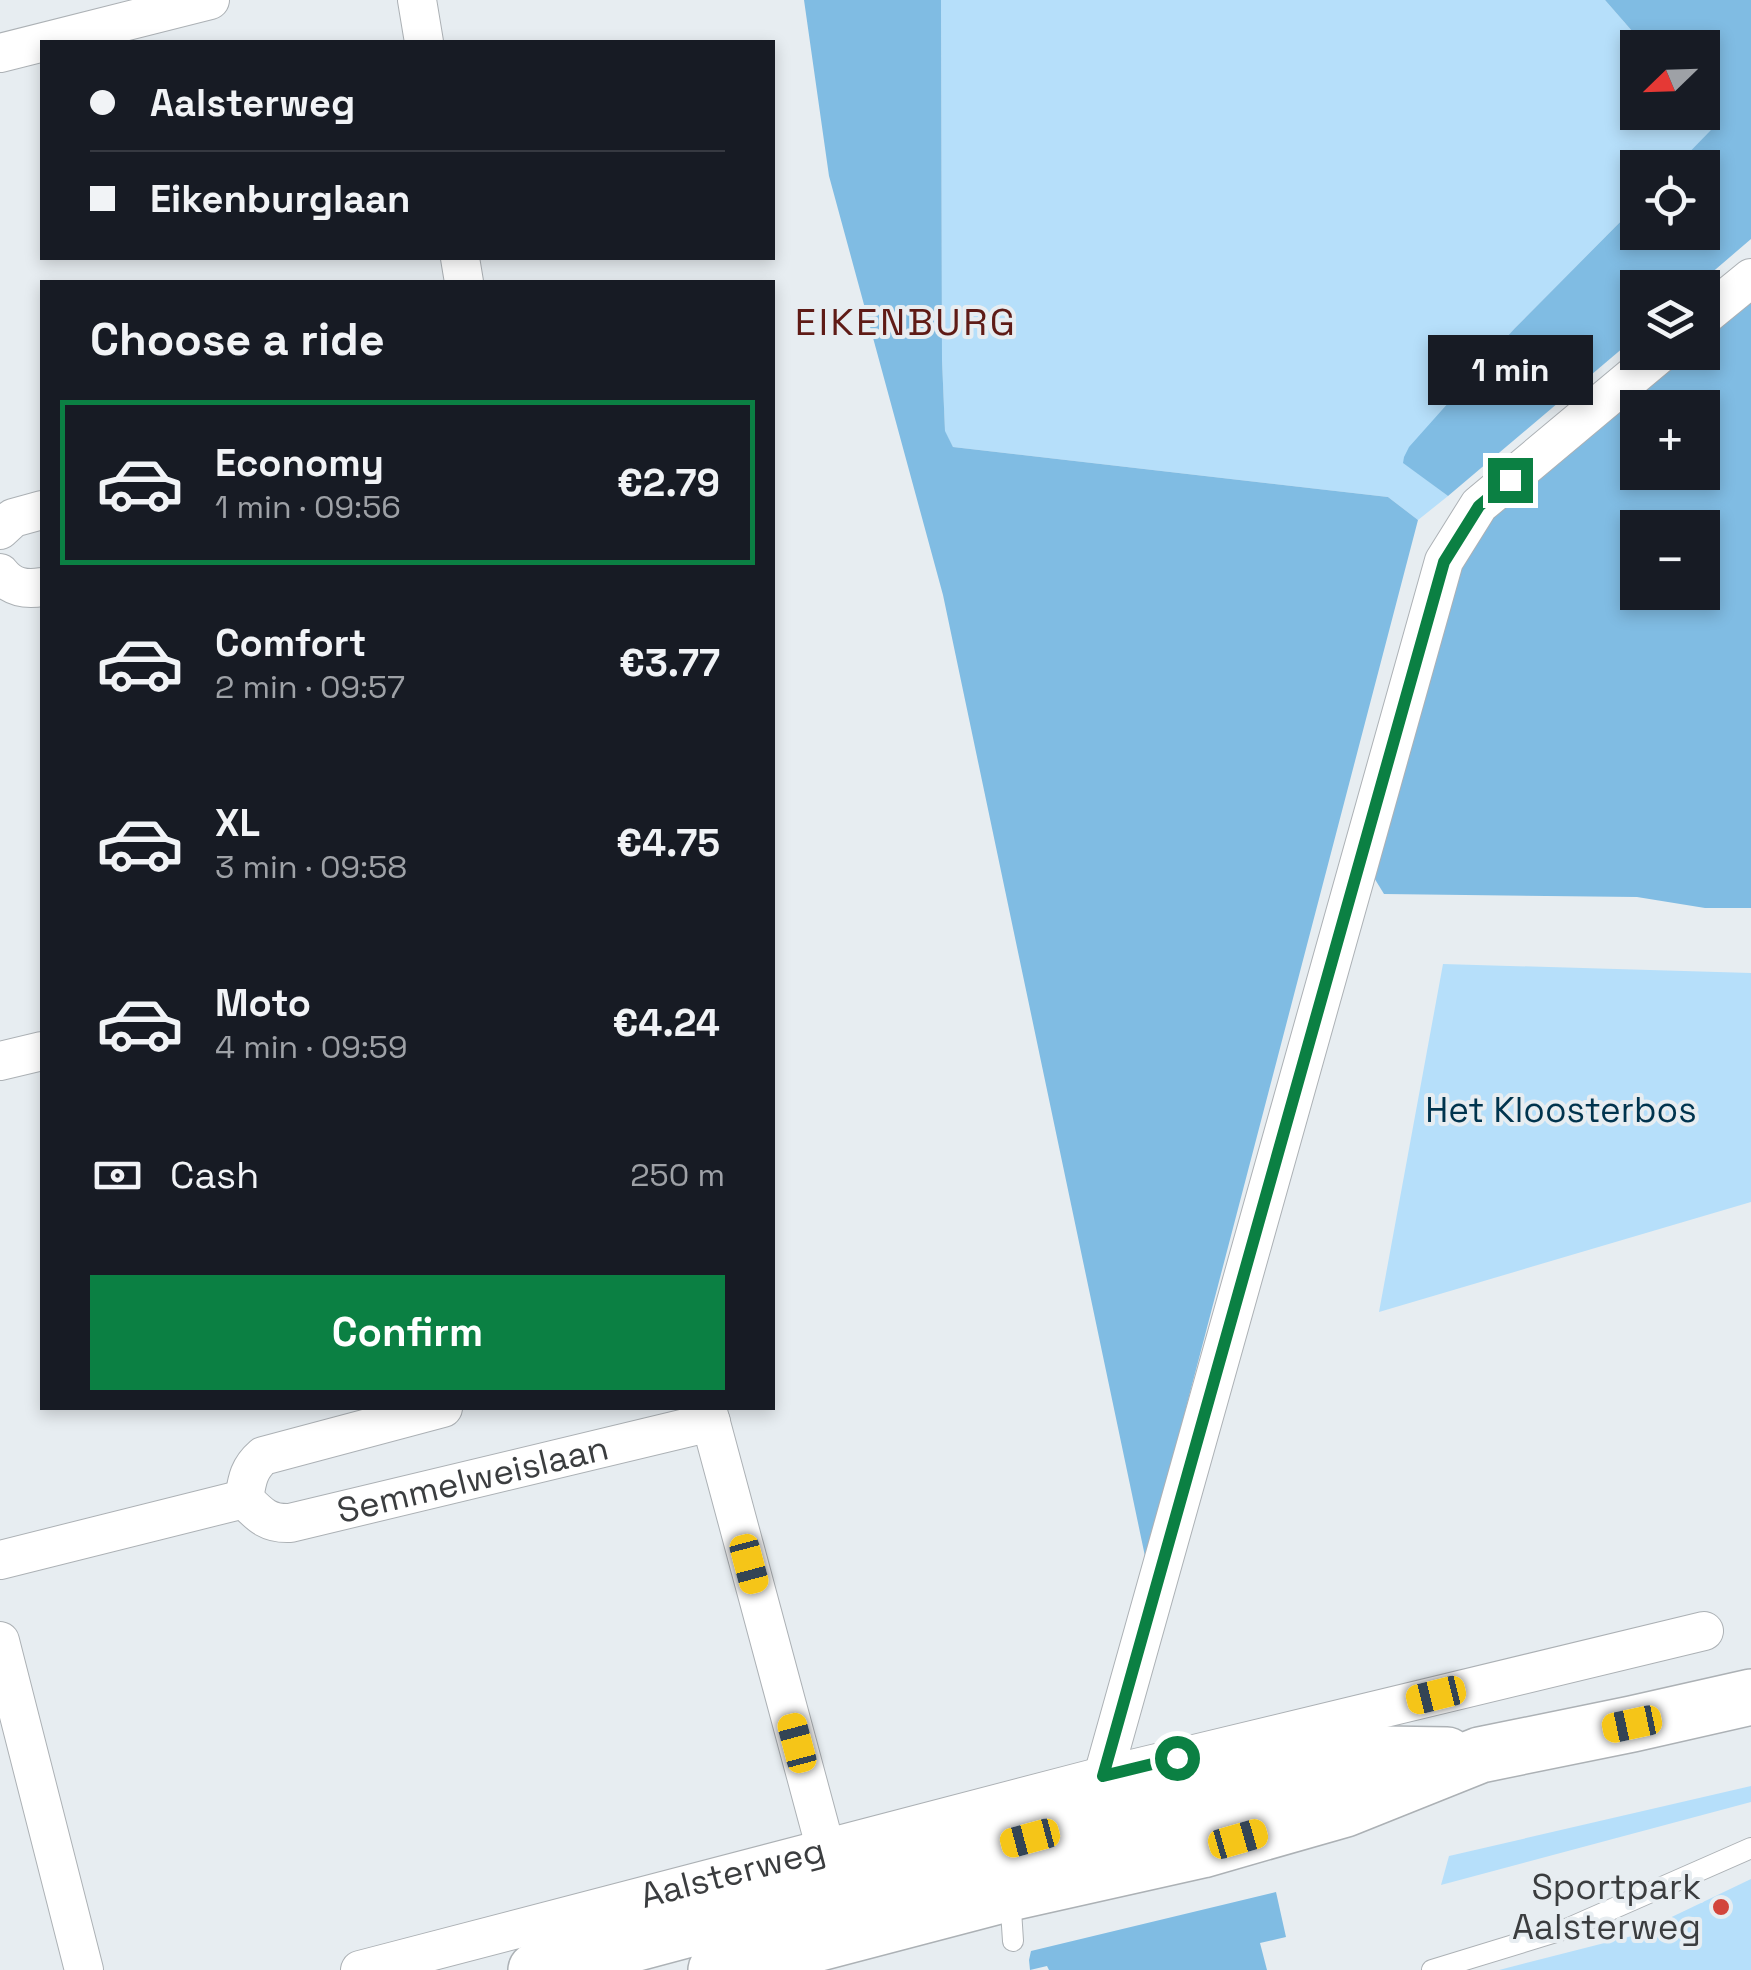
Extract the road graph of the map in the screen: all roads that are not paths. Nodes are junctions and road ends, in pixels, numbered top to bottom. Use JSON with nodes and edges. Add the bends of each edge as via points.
{"nodes":[{"id":1,"x":210,"y":0,"type":"edge"},
{"id":2,"x":417,"y":0,"type":"edge"},
{"id":3,"x":52,"y":40,"type":"edge"},
{"id":4,"x":424,"y":40,"type":"edge"},
{"id":5,"x":40,"y":43,"type":"edge"},
{"id":6,"x":0,"y":53,"type":"edge"},
{"id":7,"x":1751,"y":278,"type":"edge"},
{"id":8,"x":1720,"y":303,"type":"edge"},
{"id":9,"x":1641,"y":370,"type":"edge"},
{"id":10,"x":40,"y":511,"type":"edge"},
{"id":11,"x":0,"y":530,"type":"edge"},
{"id":12,"x":0,"y":572,"type":"edge"},
{"id":13,"x":40,"y":588,"type":"edge"},
{"id":14,"x":40,"y":1051,"type":"edge"},
{"id":15,"x":0,"y":1062,"type":"edge"},
{"id":16,"x":435,"y":1410,"type":"edge"},
{"id":17,"x":709,"y":1414,"type":"edge"},
{"id":18,"x":244,"y":1499,"type":"junction"},
{"id":19,"x":0,"y":1560,"type":"edge"},
{"id":20,"x":1704,"y":1631,"type":"dead end"},
{"id":21,"x":0,"y":1641,"type":"edge"},
{"id":22,"x":1751,"y":1698,"type":"edge"},
{"id":23,"x":1111,"y":1820,"type":"junction"},
{"id":24,"x":1751,"y":1848,"type":"edge"},
{"id":25,"x":826,"y":1850,"type":"junction"},
{"id":26,"x":84,"y":1970,"type":"edge"},
{"id":27,"x":360,"y":1970,"type":"edge"},
{"id":28,"x":536,"y":1970,"type":"edge"},
{"id":29,"x":716,"y":1970,"type":"edge"},
{"id":30,"x":1432,"y":1970,"type":"edge"}],
"edges":[{"from":1,"to":3,"type":"street"},
{"from":2,"to":4,"type":"street"},
{"from":5,"to":6,"type":"street"},
{"from":7,"to":8,"type":"street"},
{"from":9,"to":23,"type":"street","via":[[1479,506],[1444,562],[1215,1372]]},
{"from":10,"to":11,"type":"street","via":[[13,518]]},
{"from":12,"to":13,"type":"street","via":[[18,587]]},
{"from":14,"to":15,"type":"street"},
{"from":16,"to":18,"type":"street","via":[[262,1456],[248,1474]]},
{"from":17,"to":18,"type":"street","name":"Semmelweislaan","via":[[290,1524],[263,1519]]},
{"from":17,"to":25,"type":"street"},
{"from":18,"to":19,"type":"street"},
{"from":20,"to":23,"type":"street","name":"Aalsterweg"},
{"from":21,"to":26,"type":"street"},
{"from":22,"to":23,"type":"main road","name":"Aalsterweg","via":[[1480,1755],[1344,1808],[1202,1850]]},
{"from":23,"to":25,"type":"street","name":"Aalsterweg"},
{"from":23,"to":28,"type":"main road","name":"Aalsterweg"},
{"from":23,"to":29,"type":"main road","name":"Aalsterweg","via":[[1011,1917]]},
{"from":24,"to":30,"type":"lane","via":[[1569,1928]]},
{"from":25,"to":27,"type":"street","name":"Aalsterweg"}]}
